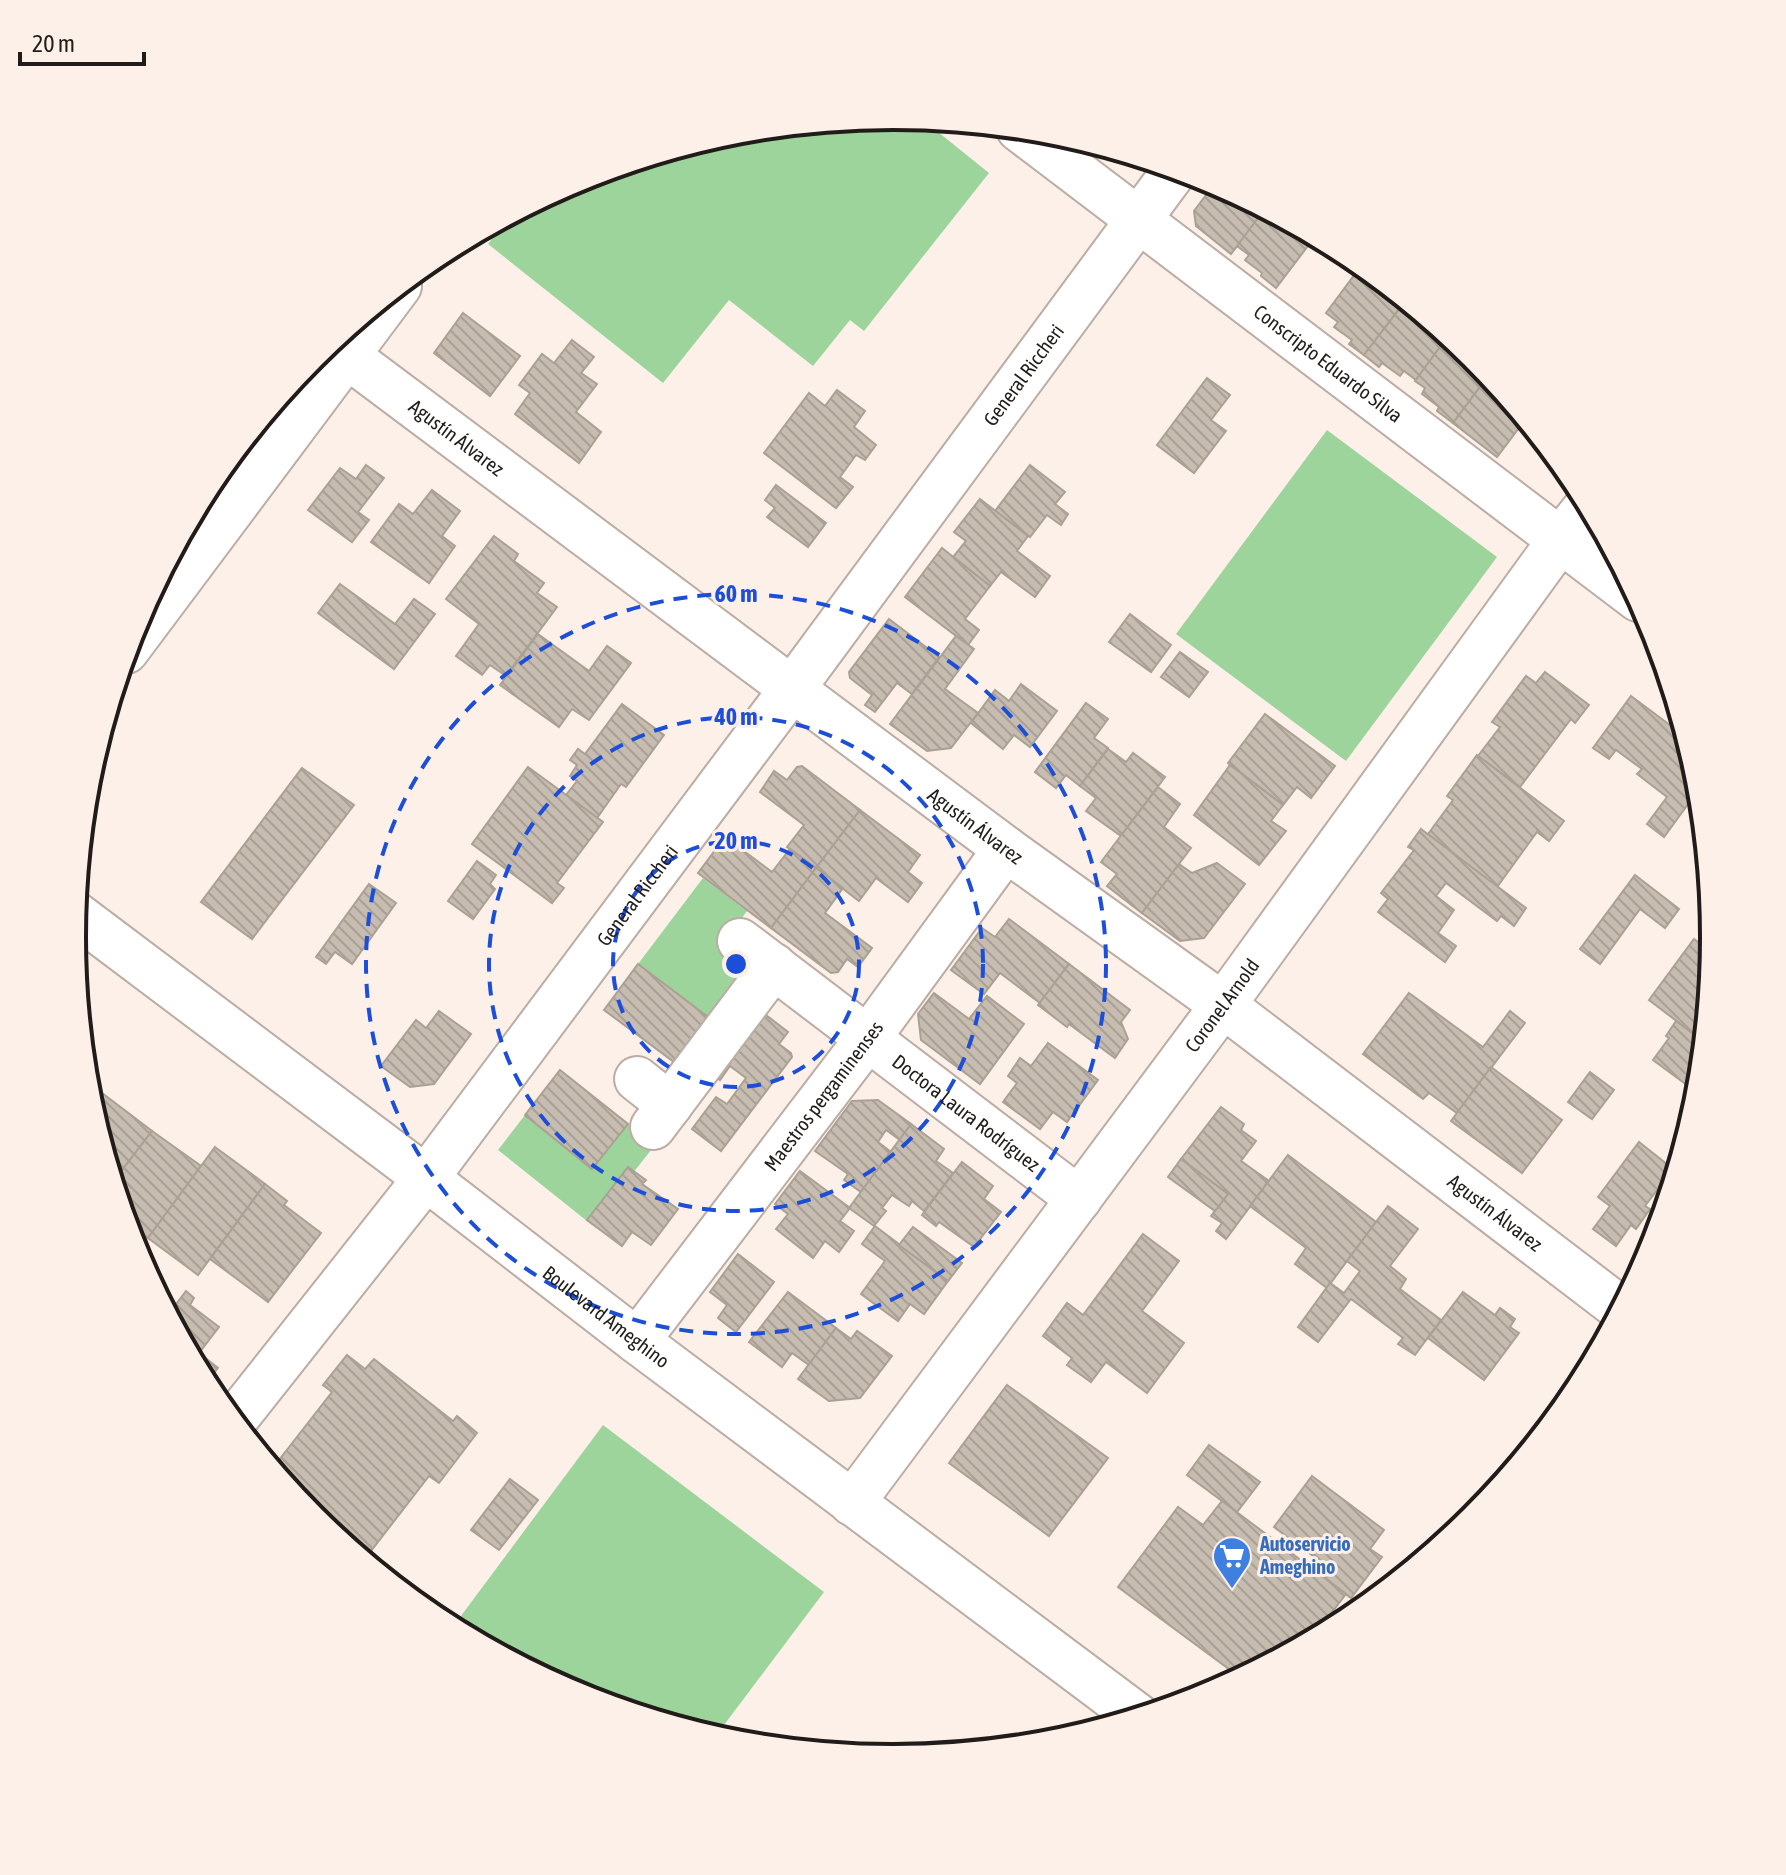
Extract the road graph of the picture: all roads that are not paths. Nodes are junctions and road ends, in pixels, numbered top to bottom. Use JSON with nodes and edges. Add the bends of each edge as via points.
{"nodes":[{"id":1,"x":1038,"y":144,"type":"edge"},
{"id":2,"x":1168,"y":179,"type":"edge"},
{"id":3,"x":1137,"y":220,"type":"junction"},
{"id":4,"x":340,"y":350,"type":"edge"},
{"id":5,"x":334,"y":356,"type":"edge"},
{"id":6,"x":1580,"y":515,"type":"edge"},
{"id":7,"x":1561,"y":539,"type":"junction"},
{"id":8,"x":1618,"y":584,"type":"edge"},
{"id":9,"x":157,"y":607,"type":"edge"},
{"id":10,"x":792,"y":689,"type":"junction"},
{"id":11,"x":1006,"y":849,"type":"junction"},
{"id":12,"x":87,"y":922,"type":"edge"},
{"id":13,"x":740,"y":941,"type":"dead end"},
{"id":14,"x":774,"y":966,"type":"junction"},
{"id":15,"x":1223,"y":1005,"type":"junction"},
{"id":16,"x":868,"y":1038,"type":"junction"},
{"id":17,"x":653,"y":1103,"type":"dead end"},
{"id":18,"x":426,"y":1178,"type":"junction"},
{"id":19,"x":1079,"y":1199,"type":"junction"},
{"id":20,"x":1612,"y":1302,"type":"edge"},
{"id":21,"x":637,"y":1341,"type":"junction"},
{"id":22,"x":241,"y":1412,"type":"edge"},
{"id":23,"x":852,"y":1503,"type":"junction"},
{"id":24,"x":1128,"y":1709,"type":"edge"}],
"edges":[{"from":1,"to":3,"type":"street","name":"Conscripto Eduardo Silva"},
{"from":2,"to":3,"type":"street","name":"General Riccheri"},
{"from":3,"to":7,"type":"street","name":"Conscripto Eduardo Silva"},
{"from":3,"to":10,"type":"street","name":"General Riccheri"},
{"from":4,"to":10,"type":"street","name":"Agustín Álvarez"},
{"from":5,"to":9,"type":"street"},
{"from":6,"to":7,"type":"street","name":"Coronel Arnold"},
{"from":7,"to":8,"type":"street","name":"Conscripto Eduardo Silva"},
{"from":7,"to":15,"type":"street","name":"Coronel Arnold"},
{"from":10,"to":11,"type":"street","name":"Agustín Álvarez"},
{"from":10,"to":18,"type":"street","name":"General Riccheri"},
{"from":11,"to":15,"type":"street","name":"Agustín Álvarez"},
{"from":11,"to":16,"type":"street","name":"Maestros pergaminenses"},
{"from":12,"to":18,"type":"street","name":"Boulevard Ameghino"},
{"from":13,"to":14,"type":"street","name":"Doctora Laura Rodríguez"},
{"from":14,"to":16,"type":"street","name":"Doctora Laura Rodríguez"},
{"from":14,"to":17,"type":"street"},
{"from":15,"to":19,"type":"street","name":"Coronel Arnold"},
{"from":15,"to":20,"type":"street","name":"Agustín Álvarez"},
{"from":16,"to":19,"type":"street","name":"Doctora Laura Rodríguez"},
{"from":16,"to":21,"type":"street","name":"Maestros pergaminenses"},
{"from":18,"to":21,"type":"street","name":"Boulevard Ameghino"},
{"from":18,"to":22,"type":"street","name":"General Riccheri"},
{"from":19,"to":23,"type":"street","name":"Coronel Arnold"},
{"from":21,"to":23,"type":"street","name":"Boulevard Ameghino"},
{"from":23,"to":24,"type":"street","name":"Boulevard Ameghino"}]}
